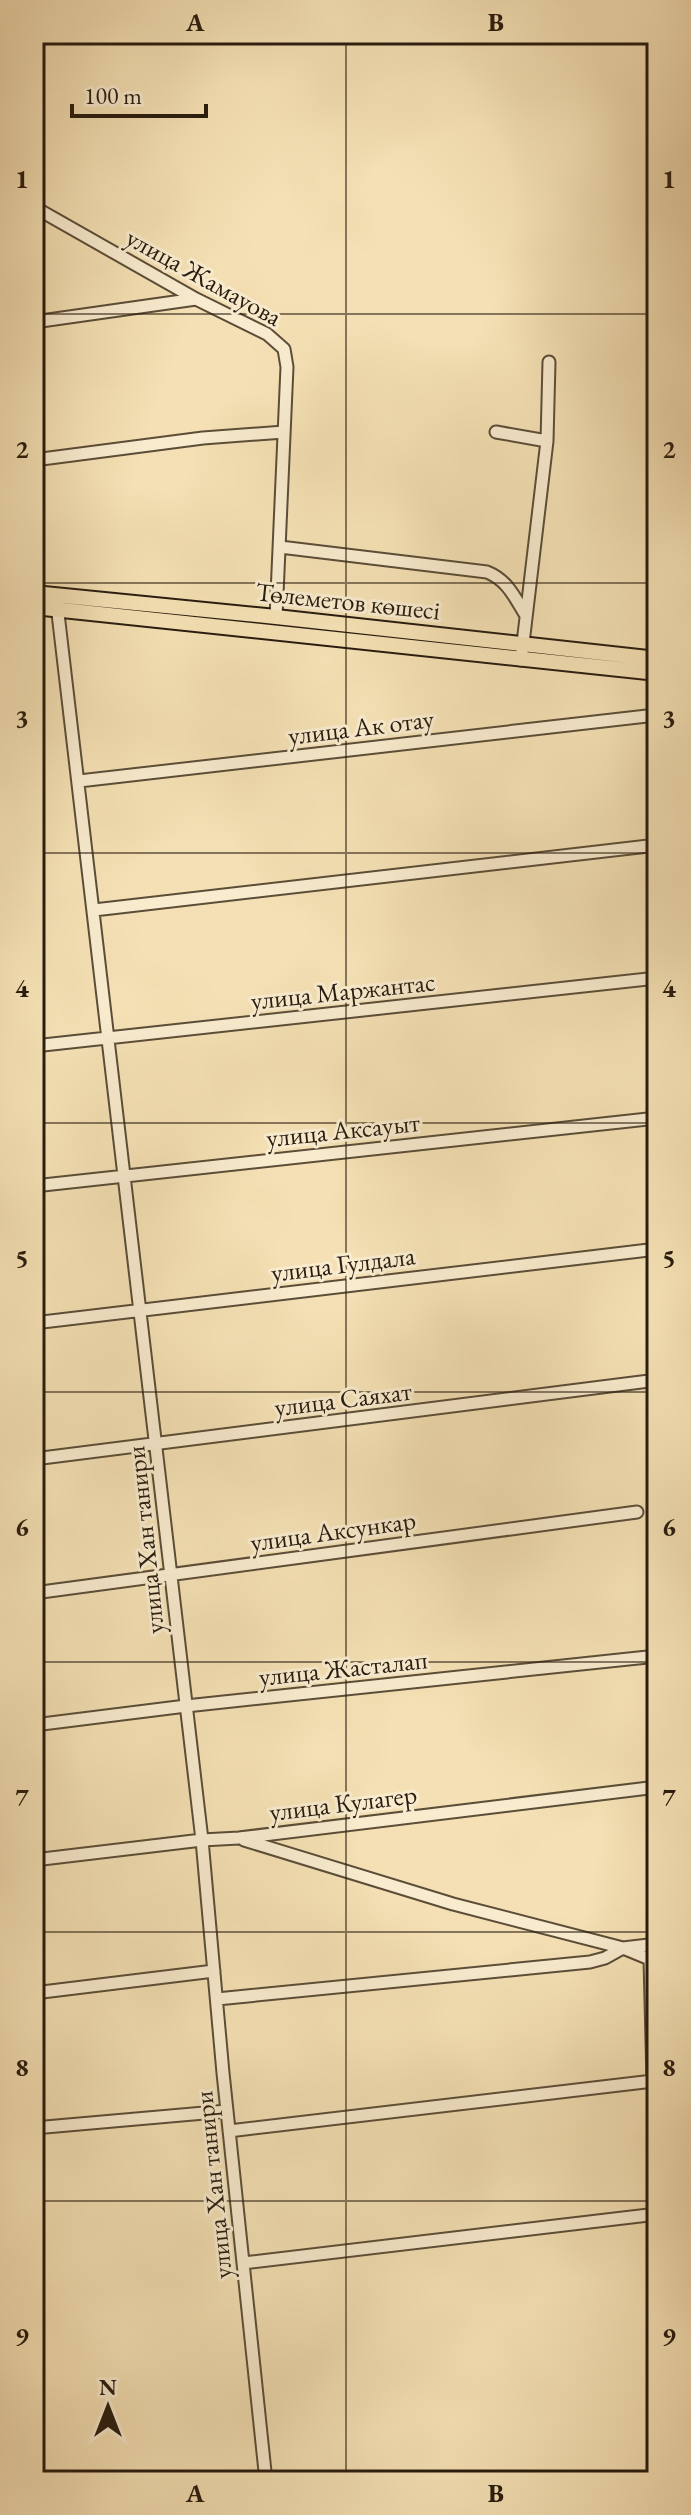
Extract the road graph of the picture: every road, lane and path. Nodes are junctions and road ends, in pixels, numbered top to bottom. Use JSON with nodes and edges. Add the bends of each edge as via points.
{"nodes":[{"id":1,"x":34,"y":207,"type":"edge"},
{"id":2,"x":196,"y":299,"type":"junction"},
{"id":3,"x":34,"y":322,"type":"edge"},
{"id":4,"x":549,"y":362,"type":"dead end"},
{"id":5,"x":284,"y":432,"type":"junction"},
{"id":6,"x":496,"y":432,"type":"dead end"},
{"id":7,"x":547,"y":441,"type":"junction"},
{"id":8,"x":34,"y":460,"type":"edge"},
{"id":9,"x":280,"y":547,"type":"junction"},
{"id":10,"x":34,"y":593,"type":"edge"},
{"id":11,"x":57,"y":603,"type":"junction"},
{"id":12,"x":34,"y":607,"type":"edge"},
{"id":13,"x":526,"y":615,"type":"junction"},
{"id":14,"x":276,"y":617,"type":"junction"},
{"id":15,"x":521,"y":652,"type":"junction"},
{"id":16,"x":657,"y":659,"type":"edge"},
{"id":17,"x":657,"y":673,"type":"edge"},
{"id":18,"x":647,"y":716,"type":"dead end"},
{"id":19,"x":79,"y":781,"type":"junction"},
{"id":20,"x":657,"y":845,"type":"edge"},
{"id":21,"x":94,"y":910,"type":"junction"},
{"id":22,"x":657,"y":978,"type":"edge"},
{"id":23,"x":110,"y":1039,"type":"junction"},
{"id":24,"x":34,"y":1046,"type":"edge"},
{"id":25,"x":657,"y":1118,"type":"edge"},
{"id":26,"x":126,"y":1175,"type":"junction"},
{"id":27,"x":34,"y":1186,"type":"edge"},
{"id":28,"x":657,"y":1249,"type":"edge"},
{"id":29,"x":142,"y":1310,"type":"junction"},
{"id":30,"x":34,"y":1323,"type":"edge"},
{"id":31,"x":657,"y":1380,"type":"edge"},
{"id":32,"x":157,"y":1445,"type":"junction"},
{"id":33,"x":34,"y":1459,"type":"edge"},
{"id":34,"x":637,"y":1512,"type":"dead end"},
{"id":35,"x":171,"y":1576,"type":"junction"},
{"id":36,"x":34,"y":1593,"type":"edge"},
{"id":37,"x":657,"y":1656,"type":"edge"},
{"id":38,"x":186,"y":1706,"type":"junction"},
{"id":39,"x":34,"y":1725,"type":"edge"},
{"id":40,"x":657,"y":1787,"type":"edge"},
{"id":41,"x":239,"y":1838,"type":"junction"},
{"id":42,"x":202,"y":1840,"type":"junction"},
{"id":43,"x":34,"y":1860,"type":"edge"},
{"id":44,"x":657,"y":1944,"type":"edge"},
{"id":45,"x":623,"y":1948,"type":"junction"},
{"id":46,"x":654,"y":1960,"type":"edge"},
{"id":47,"x":214,"y":1971,"type":"junction"},
{"id":48,"x":34,"y":1993,"type":"edge"},
{"id":49,"x":217,"y":1999,"type":"junction"},
{"id":50,"x":653,"y":2081,"type":"junction"},
{"id":51,"x":657,"y":2110,"type":"edge"},
{"id":52,"x":227,"y":2111,"type":"junction"},
{"id":53,"x":34,"y":2128,"type":"edge"},
{"id":54,"x":229,"y":2131,"type":"junction"},
{"id":55,"x":657,"y":2214,"type":"edge"},
{"id":56,"x":243,"y":2263,"type":"junction"},
{"id":57,"x":266,"y":2481,"type":"edge"}],
"edges":[{"from":1,"to":2,"type":"street","name":"улица Жамауова"},
{"from":2,"to":3,"type":"street"},
{"from":2,"to":5,"type":"street","name":"улица Жамауова","via":[[267,334],[284,349]]},
{"from":4,"to":7,"type":"street"},
{"from":5,"to":8,"type":"street"},
{"from":5,"to":9,"type":"street","name":"улица Жамауова"},
{"from":6,"to":7,"type":"street"},
{"from":7,"to":13,"type":"street"},
{"from":9,"to":13,"type":"street","via":[[487,572],[506,583]]},
{"from":9,"to":14,"type":"street","name":"улица Жамауова"},
{"from":10,"to":11,"type":"main road","name":"Төлеметов көшесі"},
{"from":11,"to":12,"type":"main road","name":"Төлеметов көшесі"},
{"from":11,"to":14,"type":"main road","name":"Төлеметов көшесі"},
{"from":11,"to":15,"type":"main road","name":"Төлеметов көшесі"},
{"from":11,"to":19,"type":"street","name":"улица Хан танири"},
{"from":13,"to":15,"type":"street"},
{"from":14,"to":15,"type":"main road","name":"Төлеметов көшесі"},
{"from":15,"to":16,"type":"main road","name":"Төлеметов көшесі"},
{"from":15,"to":17,"type":"main road","name":"Төлеметов көшесі"},
{"from":18,"to":19,"type":"street","name":"улица Ак отау"},
{"from":19,"to":21,"type":"street","name":"улица Хан танири"},
{"from":20,"to":21,"type":"street"},
{"from":21,"to":23,"type":"street","name":"улица Хан танири"},
{"from":22,"to":23,"type":"street","name":"улица Маржантас"},
{"from":23,"to":24,"type":"street","name":"улица Маржантас"},
{"from":23,"to":26,"type":"street","name":"улица Хан танири"},
{"from":25,"to":26,"type":"street","name":"улица Аксауыт"},
{"from":26,"to":27,"type":"street","name":"улица Аксауыт"},
{"from":26,"to":29,"type":"street","name":"улица Хан танири"},
{"from":28,"to":29,"type":"street","name":"улица Гулдала"},
{"from":29,"to":30,"type":"street","name":"улица Гулдала"},
{"from":29,"to":32,"type":"street","name":"улица Хан танири"},
{"from":31,"to":32,"type":"street","name":"улица Саяхат"},
{"from":32,"to":33,"type":"street","name":"улица Саяхат"},
{"from":32,"to":35,"type":"street","name":"улица Хан танири"},
{"from":34,"to":35,"type":"street","name":"улица Аксункар"},
{"from":35,"to":36,"type":"street","name":"улица Аксункар"},
{"from":35,"to":38,"type":"street","name":"улица Хан танири"},
{"from":37,"to":38,"type":"street","name":"улица Жасталап"},
{"from":38,"to":39,"type":"street","name":"улица Жасталап"},
{"from":38,"to":42,"type":"street","name":"улица Хан танири"},
{"from":40,"to":41,"type":"street","name":"улица Кулагер"},
{"from":41,"to":42,"type":"street","name":"улица Кулагер"},
{"from":41,"to":45,"type":"street","via":[[453,1904]]},
{"from":42,"to":43,"type":"street","name":"улица Кулагер"},
{"from":42,"to":47,"type":"street","name":"улица Хан танири"},
{"from":44,"to":45,"type":"street"},
{"from":45,"to":46,"type":"street"},
{"from":45,"to":49,"type":"street","via":[[590,1962]]},
{"from":46,"to":50,"type":"street"},
{"from":47,"to":48,"type":"street"},
{"from":47,"to":49,"type":"street","name":"улица Хан танири"},
{"from":49,"to":52,"type":"street","name":"улица Хан танири"},
{"from":50,"to":51,"type":"street"},
{"from":50,"to":54,"type":"street"},
{"from":52,"to":53,"type":"street"},
{"from":52,"to":54,"type":"street","name":"улица Хан танири"},
{"from":54,"to":56,"type":"street","name":"улица Хан танири"},
{"from":55,"to":56,"type":"street"},
{"from":56,"to":57,"type":"street","name":"улица Хан танири"}]}
